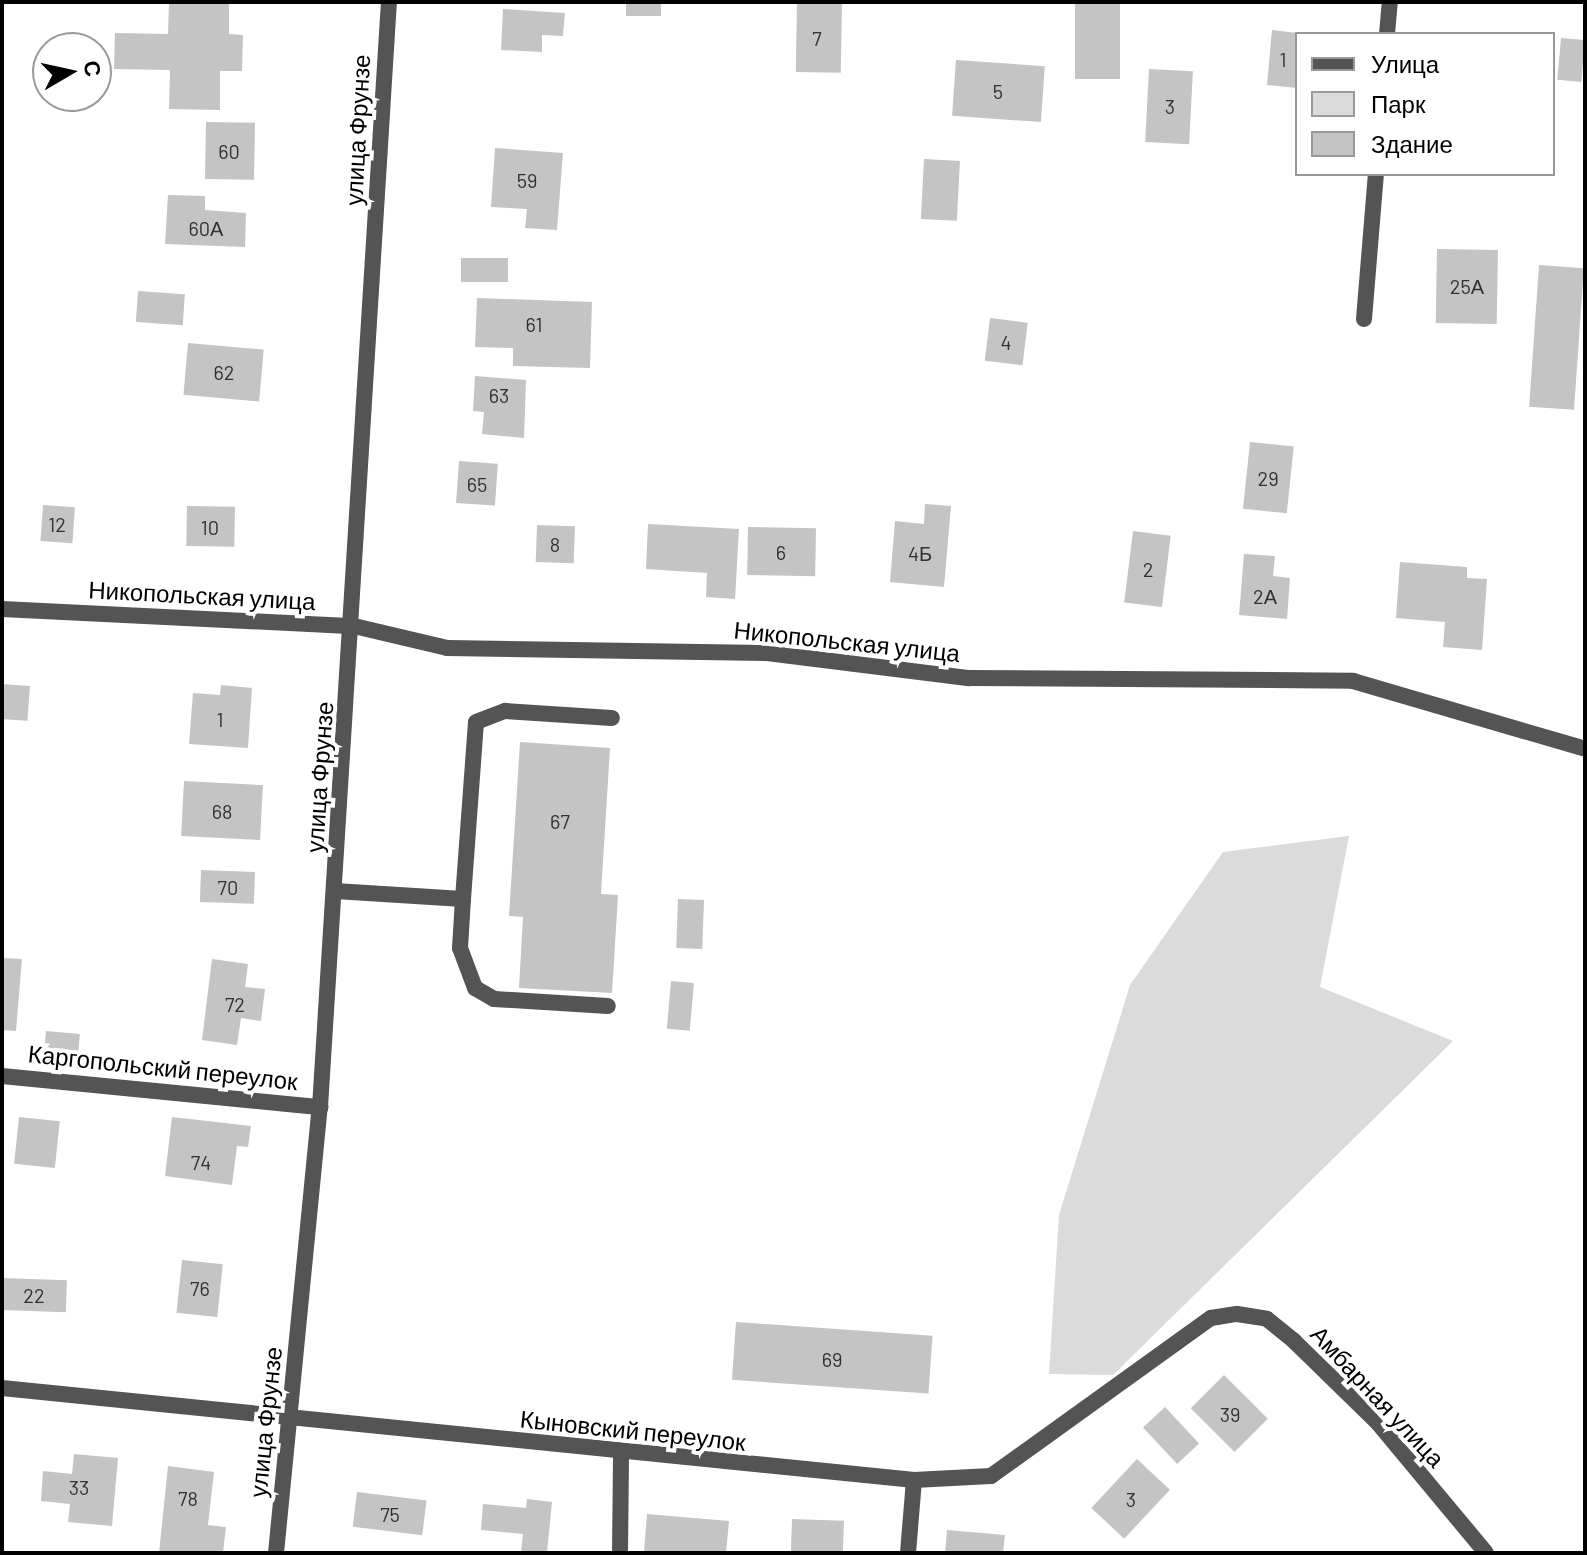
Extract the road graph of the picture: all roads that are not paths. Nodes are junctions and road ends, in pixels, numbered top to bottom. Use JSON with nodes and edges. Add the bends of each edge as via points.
{"nodes":[{"id":1,"x":389,"y":2,"type":"edge"},
{"id":2,"x":1390,"y":2,"type":"edge"},
{"id":3,"x":1387,"y":32,"type":"edge"},
{"id":4,"x":1376,"y":176,"type":"edge"},
{"id":5,"x":1364,"y":319,"type":"dead end"},
{"id":6,"x":2,"y":609,"type":"edge"},
{"id":7,"x":354,"y":626,"type":"junction"},
{"id":8,"x":612,"y":718,"type":"dead end"},
{"id":9,"x":1585,"y":749,"type":"edge"},
{"id":10,"x":335,"y":891,"type":"junction"},
{"id":11,"x":463,"y":899,"type":"junction"},
{"id":12,"x":608,"y":1006,"type":"dead end"},
{"id":13,"x":2,"y":1076,"type":"edge"},
{"id":14,"x":320,"y":1107,"type":"junction"},
{"id":15,"x":1211,"y":1318,"type":"joint"},
{"id":16,"x":2,"y":1388,"type":"edge"},
{"id":17,"x":289,"y":1418,"type":"junction"},
{"id":18,"x":621,"y":1453,"type":"junction"},
{"id":19,"x":914,"y":1480,"type":"junction"},
{"id":20,"x":276,"y":1553,"type":"edge"},
{"id":21,"x":620,"y":1553,"type":"edge"},
{"id":22,"x":908,"y":1553,"type":"edge"},
{"id":23,"x":1486,"y":1553,"type":"edge"}],
"edges":[{"from":1,"to":7,"type":"street","name":"улица Фрунзе"},
{"from":2,"to":3,"type":"street"},
{"from":4,"to":5,"type":"street"},
{"from":6,"to":7,"type":"street","name":"Никопольская улица"},
{"from":7,"to":9,"type":"street","name":"Никопольская улица","via":[[447,648],[767,653],[969,678],[1353,681]]},
{"from":7,"to":10,"type":"street","name":"улица Фрунзе"},
{"from":8,"to":11,"type":"street","via":[[505,711],[476,722]]},
{"from":10,"to":11,"type":"street"},
{"from":10,"to":14,"type":"street","name":"улица Фрунзе"},
{"from":11,"to":12,"type":"street","via":[[460,948],[475,988],[494,999]]},
{"from":13,"to":14,"type":"street","name":"Каргопольский переулок"},
{"from":14,"to":17,"type":"street","name":"улица Фрунзе"},
{"from":15,"to":19,"type":"street","name":"Кыновский переулок","via":[[991,1476]]},
{"from":15,"to":23,"type":"street","name":"Амбарная улица","via":[[1267,1319],[1294,1341],[1377,1422]]},
{"from":16,"to":17,"type":"street","name":"Кыновский переулок"},
{"from":17,"to":18,"type":"street","name":"Кыновский переулок"},
{"from":17,"to":20,"type":"street","name":"улица Фрунзе"},
{"from":18,"to":19,"type":"street","name":"Кыновский переулок"},
{"from":18,"to":21,"type":"street"},
{"from":19,"to":22,"type":"street"}]}
